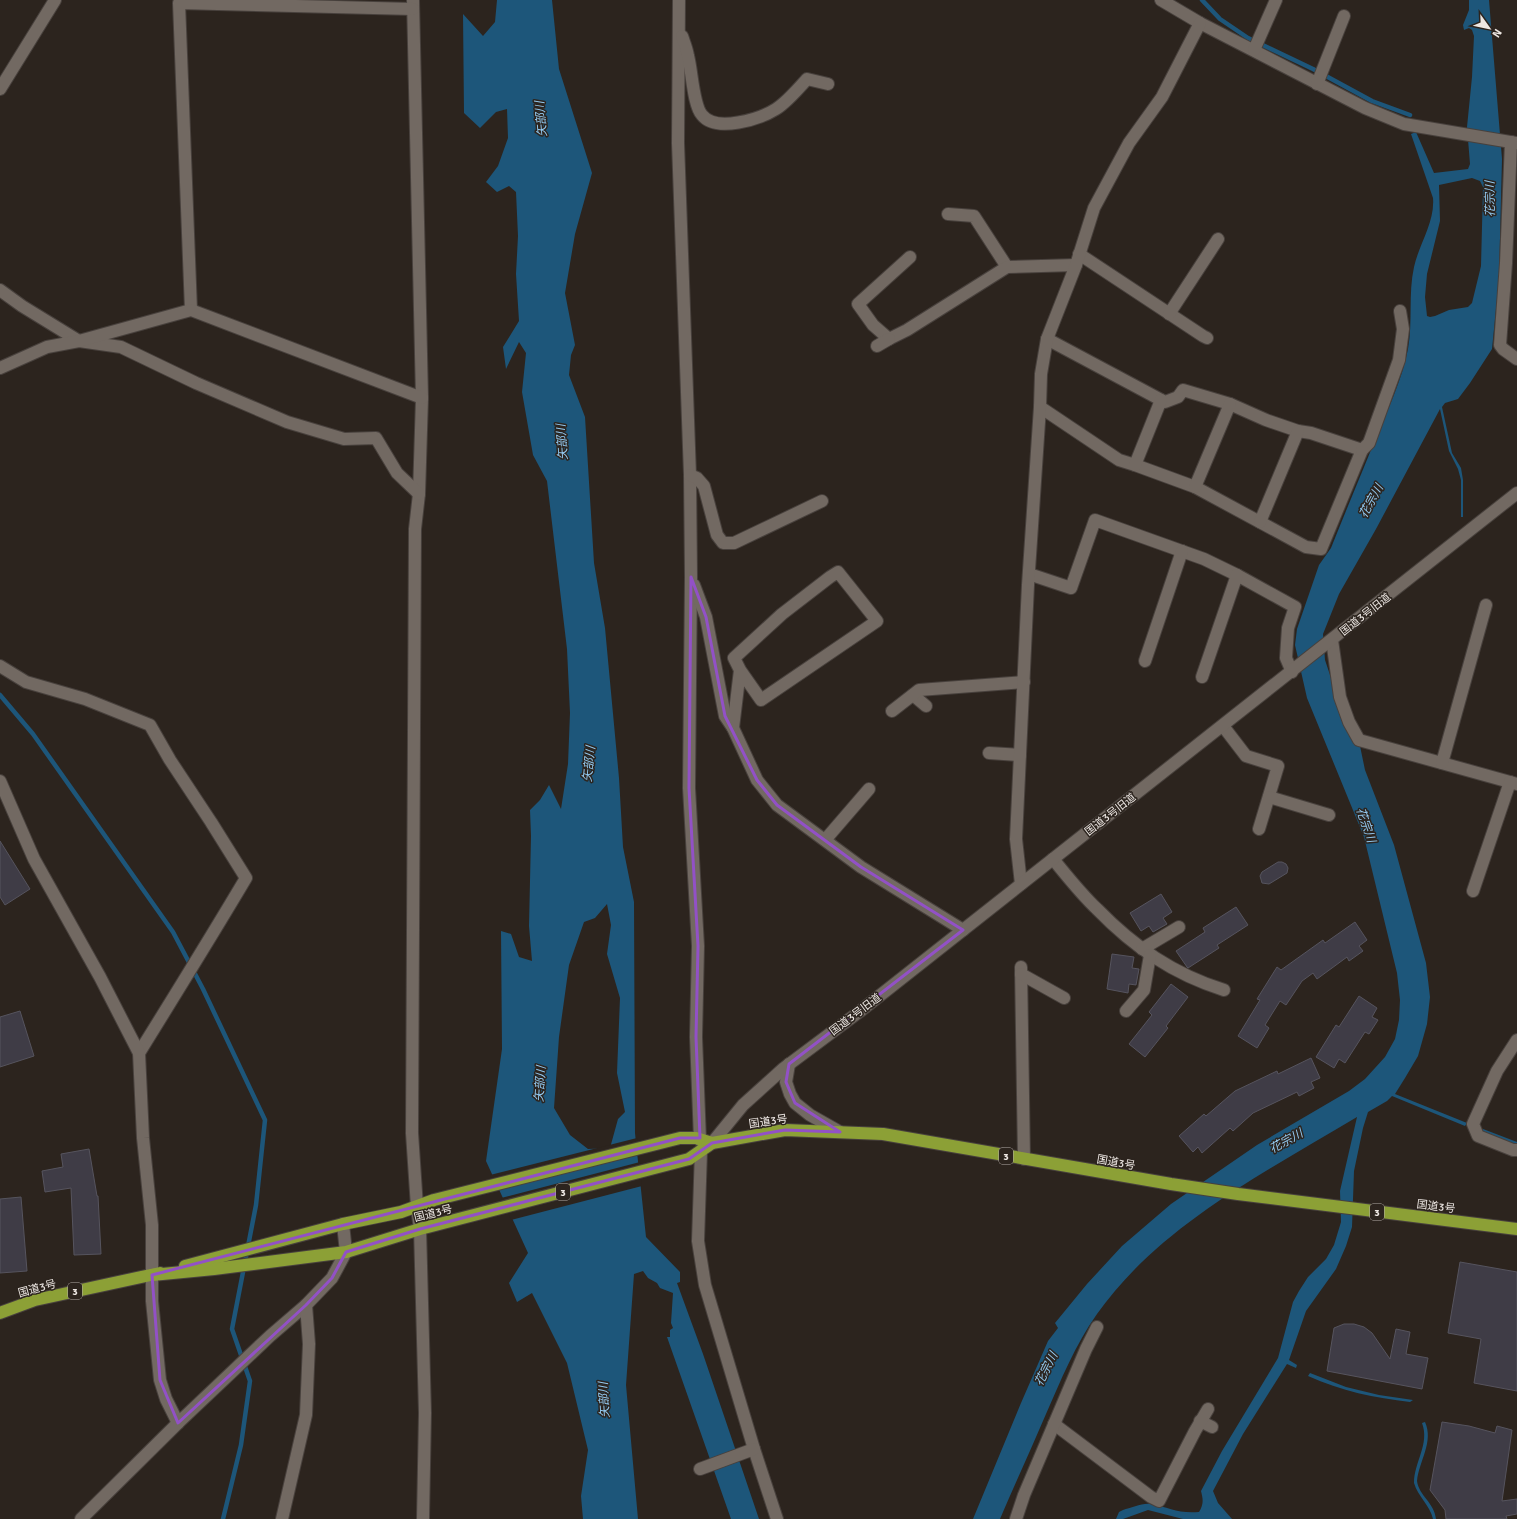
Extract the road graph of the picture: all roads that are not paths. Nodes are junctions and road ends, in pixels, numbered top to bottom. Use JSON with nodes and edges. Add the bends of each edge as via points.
{"nodes":[{"id":1,"x":55,"y":0,"type":"edge"},
{"id":2,"x":679,"y":0,"type":"edge"},
{"id":3,"x":1161,"y":0,"type":"edge"},
{"id":4,"x":1276,"y":0,"type":"edge"},
{"id":5,"x":413,"y":5,"type":"edge"},
{"id":6,"x":1344,"y":16,"type":"dead end"},
{"id":7,"x":1200,"y":23,"type":"junction"},
{"id":8,"x":679,"y":27,"type":"junction"},
{"id":9,"x":1254,"y":50,"type":"junction"},
{"id":10,"x":828,"y":84,"type":"dead end"},
{"id":11,"x":1317,"y":84,"type":"junction"},
{"id":12,"x":0,"y":89,"type":"edge"},
{"id":13,"x":1512,"y":143,"type":"edge"},
{"id":14,"x":948,"y":214,"type":"dead end"},
{"id":15,"x":1218,"y":239,"type":"dead end"},
{"id":16,"x":910,"y":257,"type":"dead end"},
{"id":17,"x":1078,"y":260,"type":"junction"},
{"id":18,"x":1007,"y":267,"type":"junction"},
{"id":19,"x":0,"y":290,"type":"edge"},
{"id":20,"x":191,"y":310,"type":"junction"},
{"id":21,"x":1400,"y":311,"type":"dead end"},
{"id":22,"x":1169,"y":314,"type":"junction"},
{"id":23,"x":1208,"y":338,"type":"dead end"},
{"id":24,"x":889,"y":339,"type":"junction"},
{"id":25,"x":1047,"y":339,"type":"junction"},
{"id":26,"x":79,"y":341,"type":"junction"},
{"id":27,"x":877,"y":346,"type":"dead end"},
{"id":28,"x":1517,"y":359,"type":"edge"},
{"id":29,"x":0,"y":368,"type":"edge"},
{"id":30,"x":422,"y":398,"type":"junction"},
{"id":31,"x":1161,"y":400,"type":"junction"},
{"id":32,"x":1230,"y":404,"type":"junction"},
{"id":33,"x":1040,"y":407,"type":"junction"},
{"id":34,"x":1298,"y":431,"type":"junction"},
{"id":35,"x":1362,"y":450,"type":"junction"},
{"id":36,"x":1136,"y":465,"type":"junction"},
{"id":37,"x":690,"y":475,"type":"junction"},
{"id":38,"x":1195,"y":487,"type":"junction"},
{"id":39,"x":1517,"y":493,"type":"edge"},
{"id":40,"x":419,"y":494,"type":"junction"},
{"id":41,"x":822,"y":501,"type":"dead end"},
{"id":42,"x":1260,"y":522,"type":"junction"},
{"id":43,"x":1182,"y":551,"type":"junction"},
{"id":44,"x":1029,"y":574,"type":"junction"},
{"id":45,"x":1237,"y":574,"type":"junction"},
{"id":46,"x":691,"y":577,"type":"junction"},
{"id":47,"x":1486,"y":605,"type":"dead end"},
{"id":48,"x":1330,"y":641,"type":"junction"},
{"id":49,"x":1145,"y":661,"type":"dead end"},
{"id":50,"x":0,"y":666,"type":"edge"},
{"id":51,"x":740,"y":670,"type":"junction"},
{"id":52,"x":1293,"y":670,"type":"junction"},
{"id":53,"x":1202,"y":677,"type":"dead end"},
{"id":54,"x":1024,"y":682,"type":"junction"},
{"id":55,"x":913,"y":695,"type":"junction"},
{"id":56,"x":926,"y":706,"type":"dead end"},
{"id":57,"x":892,"y":712,"type":"dead end"},
{"id":58,"x":1222,"y":726,"type":"junction"},
{"id":59,"x":732,"y":728,"type":"junction"},
{"id":60,"x":989,"y":753,"type":"dead end"},
{"id":61,"x":1020,"y":755,"type":"junction"},
{"id":62,"x":1442,"y":763,"type":"junction"},
{"id":63,"x":0,"y":781,"type":"edge"},
{"id":64,"x":1514,"y":783,"type":"edge"},
{"id":65,"x":869,"y":789,"type":"dead end"},
{"id":66,"x":1269,"y":797,"type":"junction"},
{"id":67,"x":1329,"y":816,"type":"dead end"},
{"id":68,"x":1259,"y":829,"type":"dead end"},
{"id":69,"x":825,"y":840,"type":"junction"},
{"id":70,"x":1053,"y":859,"type":"junction"},
{"id":71,"x":1021,"y":884,"type":"junction"},
{"id":72,"x":1472,"y":891,"type":"dead end"},
{"id":73,"x":1180,"y":927,"type":"dead end"},
{"id":74,"x":963,"y":930,"type":"junction"},
{"id":75,"x":1146,"y":952,"type":"junction"},
{"id":76,"x":1224,"y":990,"type":"dead end"},
{"id":77,"x":1064,"y":998,"type":"dead end"},
{"id":78,"x":1126,"y":1011,"type":"dead end"},
{"id":79,"x":1517,"y":1040,"type":"edge"},
{"id":80,"x":139,"y":1053,"type":"junction"},
{"id":81,"x":789,"y":1064,"type":"junction"},
{"id":82,"x":840,"y":1132,"type":"junction"},
{"id":83,"x":712,"y":1143,"type":"junction"},
{"id":84,"x":700,"y":1145,"type":"junction"},
{"id":85,"x":1517,"y":1150,"type":"edge"},
{"id":86,"x":1024,"y":1159,"type":"junction"},
{"id":87,"x":417,"y":1207,"type":"junction"},
{"id":88,"x":343,"y":1224,"type":"junction"},
{"id":89,"x":420,"y":1229,"type":"junction"},
{"id":90,"x":1517,"y":1229,"type":"edge"},
{"id":91,"x":346,"y":1252,"type":"junction"},
{"id":92,"x":214,"y":1264,"type":"junction"},
{"id":93,"x":152,"y":1275,"type":"junction"},
{"id":94,"x":306,"y":1305,"type":"junction"},
{"id":95,"x":0,"y":1313,"type":"edge"},
{"id":96,"x":1097,"y":1327,"type":"dead end"},
{"id":97,"x":1208,"y":1409,"type":"dead end"},
{"id":98,"x":1200,"y":1422,"type":"junction"},
{"id":99,"x":178,"y":1423,"type":"junction"},
{"id":100,"x":1054,"y":1424,"type":"junction"},
{"id":101,"x":1212,"y":1427,"type":"dead end"},
{"id":102,"x":754,"y":1449,"type":"junction"},
{"id":103,"x":700,"y":1469,"type":"dead end"},
{"id":104,"x":81,"y":1519,"type":"edge"},
{"id":105,"x":282,"y":1519,"type":"edge"},
{"id":106,"x":423,"y":1519,"type":"edge"},
{"id":107,"x":776,"y":1519,"type":"edge"},
{"id":108,"x":1016,"y":1519,"type":"edge"}],
"edges":[{"from":1,"to":12,"type":"street"},
{"from":2,"to":8,"type":"street"},
{"from":3,"to":7,"type":"street"},
{"from":4,"to":9,"type":"street"},
{"from":5,"to":20,"type":"street","via":[[179,3]]},
{"from":5,"to":30,"type":"street"},
{"from":6,"to":11,"type":"street"},
{"from":7,"to":9,"type":"street"},
{"from":7,"to":17,"type":"street","via":[[1162,97],[1129,143],[1094,208]]},
{"from":8,"to":10,"type":"street","via":[[688,56],[697,105],[702,116],[712,123],[752,120],[776,109],[807,79]]},
{"from":8,"to":37,"type":"street","via":[[678,143]]},
{"from":9,"to":11,"type":"street"},
{"from":11,"to":13,"type":"street","via":[[1404,124]]},
{"from":13,"to":28,"type":"street","via":[[1500,345]]},
{"from":14,"to":18,"type":"street","via":[[974,216]]},
{"from":15,"to":22,"type":"street"},
{"from":16,"to":24,"type":"street","via":[[858,304],[873,325]]},
{"from":17,"to":18,"type":"street"},
{"from":17,"to":22,"type":"street"},
{"from":17,"to":25,"type":"street"},
{"from":18,"to":24,"type":"street"},
{"from":19,"to":26,"type":"street"},
{"from":20,"to":26,"type":"street"},
{"from":20,"to":30,"type":"street"},
{"from":21,"to":35,"type":"street","via":[[1402,329],[1399,360],[1368,443]]},
{"from":22,"to":23,"type":"street"},
{"from":24,"to":27,"type":"street"},
{"from":25,"to":31,"type":"street"},
{"from":25,"to":33,"type":"street","via":[[1041,374]]},
{"from":26,"to":29,"type":"street","via":[[47,347]]},
{"from":26,"to":40,"type":"street","via":[[121,347],[287,422],[344,439],[376,438],[397,473]]},
{"from":30,"to":40,"type":"street"},
{"from":31,"to":32,"type":"street","via":[[1165,402],[1178,397],[1183,390]]},
{"from":31,"to":36,"type":"street"},
{"from":32,"to":34,"type":"street"},
{"from":32,"to":38,"type":"street"},
{"from":33,"to":36,"type":"street","via":[[1119,460]]},
{"from":33,"to":44,"type":"street"},
{"from":34,"to":35,"type":"street"},
{"from":34,"to":42,"type":"street"},
{"from":35,"to":42,"type":"street","via":[[1321,549],[1306,547]]},
{"from":36,"to":38,"type":"street"},
{"from":37,"to":41,"type":"street","via":[[704,486],[717,535],[723,543],[734,543]]},
{"from":37,"to":46,"type":"street"},
{"from":38,"to":42,"type":"street"},
{"from":39,"to":48,"type":"street","name":"国道3号旧道"},
{"from":40,"to":87,"type":"street","via":[[414,536],[412,1133]]},
{"from":43,"to":44,"type":"street","via":[[1095,520],[1071,588]]},
{"from":43,"to":45,"type":"street"},
{"from":43,"to":49,"type":"street"},
{"from":44,"to":54,"type":"street"},
{"from":45,"to":52,"type":"street","via":[[1295,607],[1288,628],[1286,658]]},
{"from":45,"to":53,"type":"street"},
{"from":46,"to":59,"type":"street","via":[[706,618],[725,716]]},
{"from":46,"to":84,"type":"street","via":[[689,788],[698,946],[696,1037]]},
{"from":47,"to":62,"type":"street"},
{"from":48,"to":52,"type":"street","name":"国道3号旧道"},
{"from":48,"to":62,"type":"street","via":[[1340,697],[1359,740]]},
{"from":50,"to":80,"type":"street","via":[[26,682],[85,700],[150,725],[246,878]]},
{"from":51,"to":51,"type":"street","via":[[734,658],[782,614],[838,572],[877,621],[761,700]]},
{"from":51,"to":59,"type":"street"},
{"from":52,"to":58,"type":"street","name":"国道3号旧道"},
{"from":54,"to":55,"type":"street","via":[[919,690]]},
{"from":54,"to":61,"type":"street"},
{"from":55,"to":56,"type":"street"},
{"from":55,"to":57,"type":"street"},
{"from":58,"to":66,"type":"street","via":[[1246,756],[1278,766]]},
{"from":58,"to":70,"type":"street","name":"国道3号旧道"},
{"from":59,"to":69,"type":"street","via":[[757,780],[778,805]]},
{"from":60,"to":61,"type":"street"},
{"from":61,"to":71,"type":"street","via":[[1016,839]]},
{"from":62,"to":64,"type":"street"},
{"from":63,"to":80,"type":"street","via":[[34,859]]},
{"from":64,"to":72,"type":"street"},
{"from":65,"to":69,"type":"street"},
{"from":66,"to":67,"type":"street"},
{"from":66,"to":68,"type":"street"},
{"from":69,"to":74,"type":"street","via":[[861,867]]},
{"from":70,"to":71,"type":"street","name":"国道3号旧道"},
{"from":70,"to":75,"type":"street","via":[[1096,908],[1127,938]]},
{"from":71,"to":74,"type":"street","name":"国道3号旧道"},
{"from":73,"to":75,"type":"street"},
{"from":74,"to":81,"type":"street","name":"国道3号旧道"},
{"from":75,"to":76,"type":"street","via":[[1204,984]]},
{"from":75,"to":78,"type":"street","via":[[1144,990]]},
{"from":77,"to":86,"type":"street","via":[[1021,971]]},
{"from":79,"to":85,"type":"street","via":[[1497,1070],[1473,1124],[1478,1136]]},
{"from":80,"to":93,"type":"street","via":[[143,1138],[152,1224]]},
{"from":81,"to":82,"type":"street","via":[[786,1082],[795,1103]]},
{"from":81,"to":83,"type":"street","name":"国道3号旧道","via":[[744,1105]]},
{"from":82,"to":83,"type":"highway","name":"国道3号","number":"3","via":[[786,1130]]},
{"from":82,"to":86,"type":"highway","name":"国道3号","number":"3","via":[[883,1134]]},
{"from":83,"to":84,"type":"highway","name":"国道3号","number":"3"},
{"from":84,"to":87,"type":"highway","name":"国道3号","number":"3","via":[[696,1138],[680,1138],[434,1200]]},
{"from":84,"to":89,"type":"highway","name":"国道3号","number":"3","via":[[689,1159]]},
{"from":84,"to":102,"type":"street","via":[[698,1245],[705,1284]]},
{"from":86,"to":90,"type":"highway","name":"国道3号","number":"3","via":[[1238,1194]]},
{"from":87,"to":88,"type":"highway","name":"国道3号","number":"3"},
{"from":87,"to":89,"type":"street"},
{"from":88,"to":91,"type":"street"},
{"from":88,"to":92,"type":"highway","name":"国道3号","number":"3"},
{"from":89,"to":91,"type":"highway","name":"国道3号","number":"3"},
{"from":89,"to":106,"type":"street","via":[[426,1413]]},
{"from":91,"to":92,"type":"highway","name":"国道3号","number":"3","via":[[266,1263]]},
{"from":91,"to":94,"type":"street","via":[[332,1278]]},
{"from":92,"to":93,"type":"highway","name":"国道3号","number":"3"},
{"from":93,"to":95,"type":"highway","name":"国道3号","number":"3","via":[[34,1300]]},
{"from":93,"to":99,"type":"street","via":[[160,1380]]},
{"from":94,"to":99,"type":"street"},
{"from":94,"to":105,"type":"street","via":[[309,1344],[306,1415]]},
{"from":96,"to":100,"type":"street"},
{"from":97,"to":98,"type":"street"},
{"from":98,"to":100,"type":"street","via":[[1159,1502]]},
{"from":98,"to":101,"type":"street"},
{"from":99,"to":104,"type":"street"},
{"from":100,"to":108,"type":"street"},
{"from":102,"to":103,"type":"street"},
{"from":102,"to":107,"type":"street"}]}
